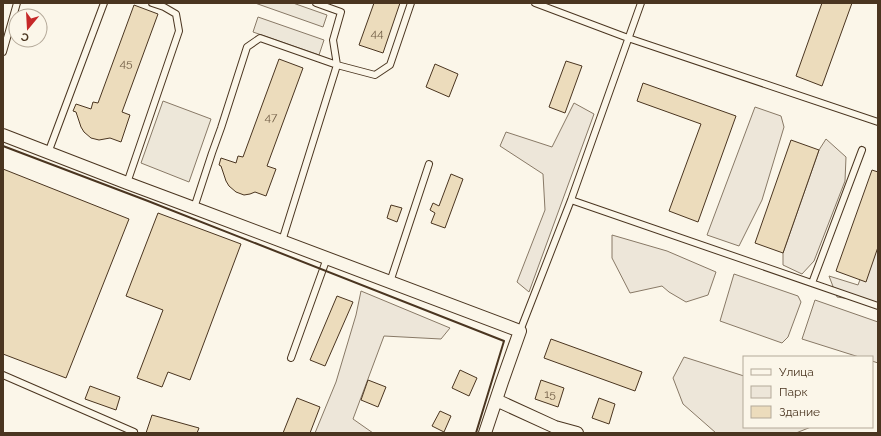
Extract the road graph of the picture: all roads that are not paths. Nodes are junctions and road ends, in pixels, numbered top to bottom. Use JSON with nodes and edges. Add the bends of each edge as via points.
{"nodes":[{"id":1,"x":17,"y":3,"type":"edge"},
{"id":2,"x":104,"y":3,"type":"edge"},
{"id":3,"x":152,"y":3,"type":"edge"},
{"id":4,"x":316,"y":3,"type":"edge"},
{"id":5,"x":411,"y":3,"type":"edge"},
{"id":6,"x":535,"y":3,"type":"edge"},
{"id":7,"x":641,"y":3,"type":"edge"},
{"id":8,"x":628,"y":38,"type":"junction"},
{"id":9,"x":3,"y":52,"type":"edge"},
{"id":10,"x":337,"y":65,"type":"junction"},
{"id":11,"x":878,"y":122,"type":"edge"},
{"id":12,"x":3,"y":135,"type":"edge"},
{"id":13,"x":862,"y":150,"type":"dead end"},
{"id":14,"x":48,"y":153,"type":"junction"},
{"id":15,"x":429,"y":164,"type":"dead end"},
{"id":16,"x":127,"y":183,"type":"junction"},
{"id":17,"x":571,"y":200,"type":"junction"},
{"id":18,"x":194,"y":208,"type":"junction"},
{"id":19,"x":282,"y":241,"type":"junction"},
{"id":20,"x":327,"y":258,"type":"junction"},
{"id":21,"x":390,"y":282,"type":"junction"},
{"id":22,"x":812,"y":283,"type":"junction"},
{"id":23,"x":878,"y":306,"type":"edge"},
{"id":24,"x":520,"y":331,"type":"junction"},
{"id":25,"x":291,"y":358,"type":"dead end"},
{"id":26,"x":3,"y":375,"type":"edge"},
{"id":27,"x":496,"y":400,"type":"junction"},
{"id":28,"x":134,"y":433,"type":"edge"},
{"id":29,"x":485,"y":433,"type":"edge"},
{"id":30,"x":577,"y":433,"type":"edge"}],
"edges":[{"from":1,"to":9,"type":"lane"},
{"from":2,"to":14,"type":"lane"},
{"from":3,"to":16,"type":"lane","via":[[176,14],[179,31]]},
{"from":4,"to":10,"type":"lane","via":[[341,12],[333,40]]},
{"from":5,"to":10,"type":"lane","via":[[390,64],[375,75]]},
{"from":6,"to":8,"type":"lane"},
{"from":7,"to":8,"type":"lane"},
{"from":8,"to":11,"type":"lane"},
{"from":8,"to":17,"type":"lane"},
{"from":10,"to":18,"type":"lane","via":[[260,38],[247,48]]},
{"from":10,"to":19,"type":"lane"},
{"from":12,"to":14,"type":"street"},
{"from":13,"to":22,"type":"lane"},
{"from":14,"to":16,"type":"street"},
{"from":15,"to":21,"type":"lane"},
{"from":16,"to":18,"type":"street"},
{"from":17,"to":22,"type":"lane"},
{"from":17,"to":24,"type":"lane"},
{"from":18,"to":19,"type":"street"},
{"from":19,"to":20,"type":"street"},
{"from":20,"to":21,"type":"street"},
{"from":20,"to":25,"type":"lane"},
{"from":21,"to":24,"type":"street"},
{"from":22,"to":23,"type":"lane"},
{"from":24,"to":27,"type":"street"},
{"from":26,"to":28,"type":"lane"},
{"from":27,"to":29,"type":"street"},
{"from":27,"to":30,"type":"street"}]}
